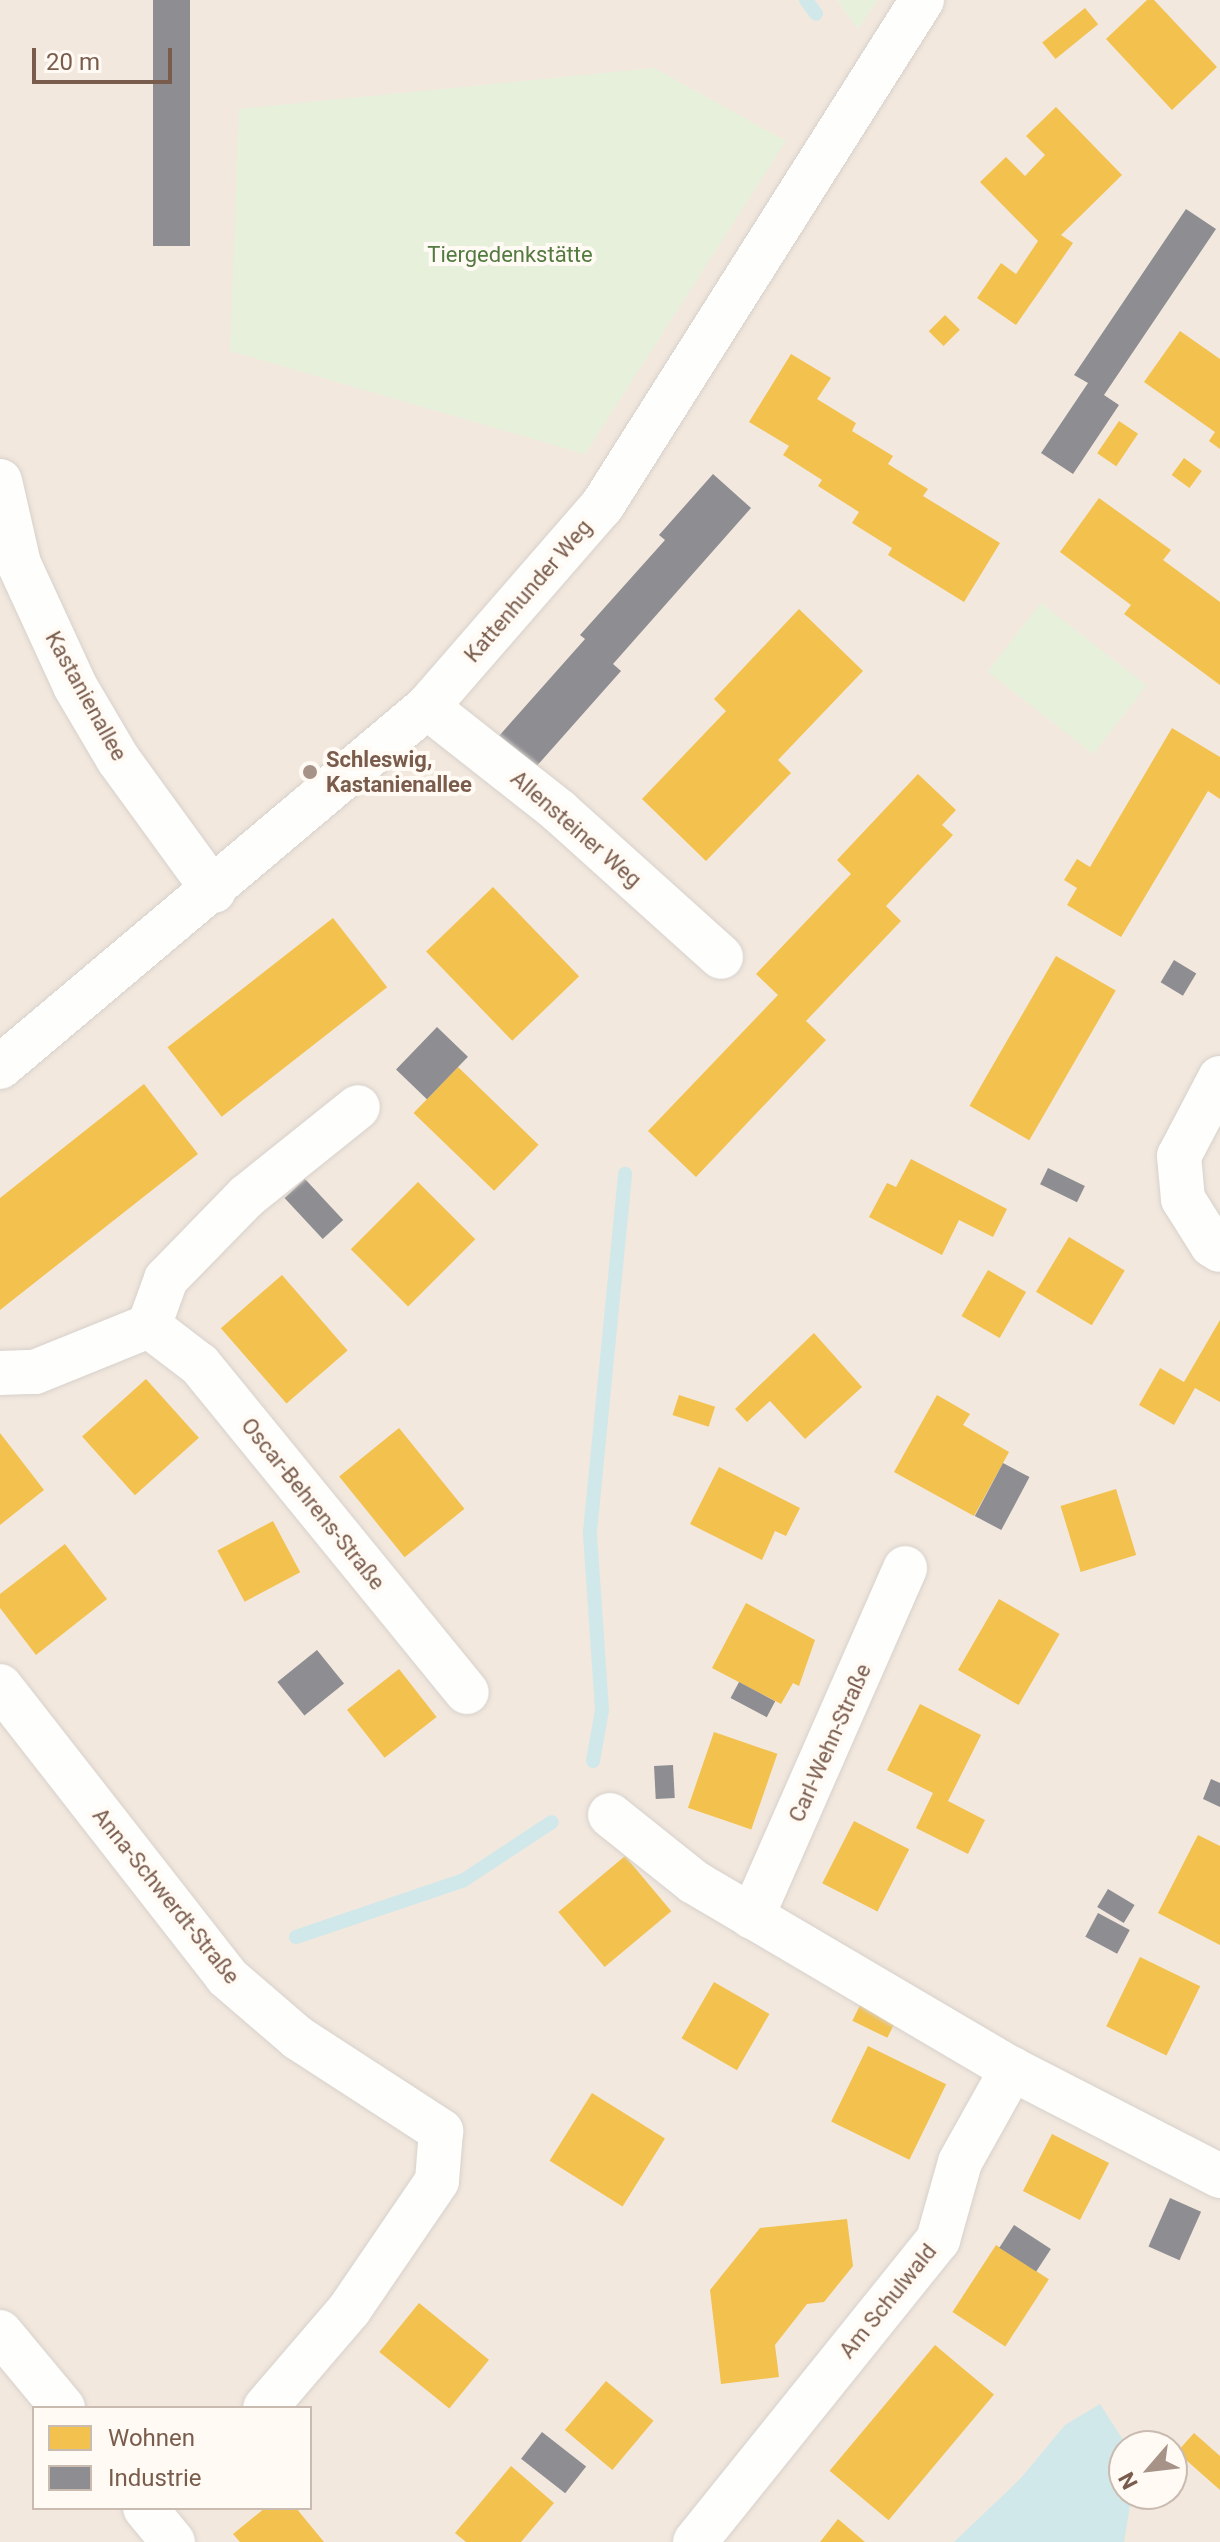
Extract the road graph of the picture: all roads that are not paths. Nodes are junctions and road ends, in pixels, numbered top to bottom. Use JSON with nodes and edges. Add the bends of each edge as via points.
{"nodes":[{"id":1,"x":922,"y":0,"type":"edge"},
{"id":2,"x":0,"y":481,"type":"edge"},
{"id":3,"x":427,"y":707,"type":"junction"},
{"id":4,"x":214,"y":891,"type":"junction"},
{"id":5,"x":721,"y":957,"type":"dead end"},
{"id":6,"x":0,"y":1067,"type":"edge"},
{"id":7,"x":1220,"y":1078,"type":"edge"},
{"id":8,"x":358,"y":1107,"type":"dead end"},
{"id":9,"x":1220,"y":1250,"type":"edge"},
{"id":10,"x":149,"y":1326,"type":"junction"},
{"id":11,"x":0,"y":1373,"type":"edge"},
{"id":12,"x":905,"y":1568,"type":"dead end"},
{"id":13,"x":0,"y":1686,"type":"edge"},
{"id":14,"x":467,"y":1692,"type":"dead end"},
{"id":15,"x":610,"y":1815,"type":"dead end"},
{"id":16,"x":752,"y":1917,"type":"junction"},
{"id":17,"x":1012,"y":2069,"type":"junction"},
{"id":18,"x":1220,"y":2176,"type":"edge"},
{"id":19,"x":0,"y":2332,"type":"edge"},
{"id":20,"x":61,"y":2406,"type":"edge"},
{"id":21,"x":267,"y":2406,"type":"edge"},
{"id":22,"x":695,"y":2542,"type":"edge"}],
"edges":[{"from":1,"to":3,"type":"street","name":"Kattenhunder Weg","via":[[602,506]]},
{"from":2,"to":4,"type":"street","name":"Kastanienallee","via":[[19,564],[75,686],[118,759]]},
{"from":3,"to":4,"type":"street","name":"Kattenhunder Weg"},
{"from":3,"to":5,"type":"street","name":"Allensteiner Weg","via":[[559,811]]},
{"from":4,"to":6,"type":"street","name":"Kattenhunder Weg"},
{"from":7,"to":9,"type":"street","via":[[1179,1156],[1183,1199]]},
{"from":8,"to":10,"type":"street","via":[[247,1196],[166,1279]]},
{"from":10,"to":11,"type":"street","via":[[35,1372]]},
{"from":10,"to":14,"type":"street","name":"Oscar-Behrens-Straße","via":[[200,1365]]},
{"from":12,"to":16,"type":"street","name":"Carl-Wehn-Straße"},
{"from":13,"to":21,"type":"street","name":"Anna-Schwerdt-Straße","via":[[227,1977],[298,2038],[441,2131],[437,2181],[349,2310]]},
{"from":15,"to":16,"type":"street","via":[[694,1882]]},
{"from":16,"to":17,"type":"street"},
{"from":17,"to":18,"type":"street"},
{"from":17,"to":22,"type":"street","name":"Am Schulwald","via":[[960,2162],[938,2240]]},
{"from":19,"to":20,"type":"street"}]}
